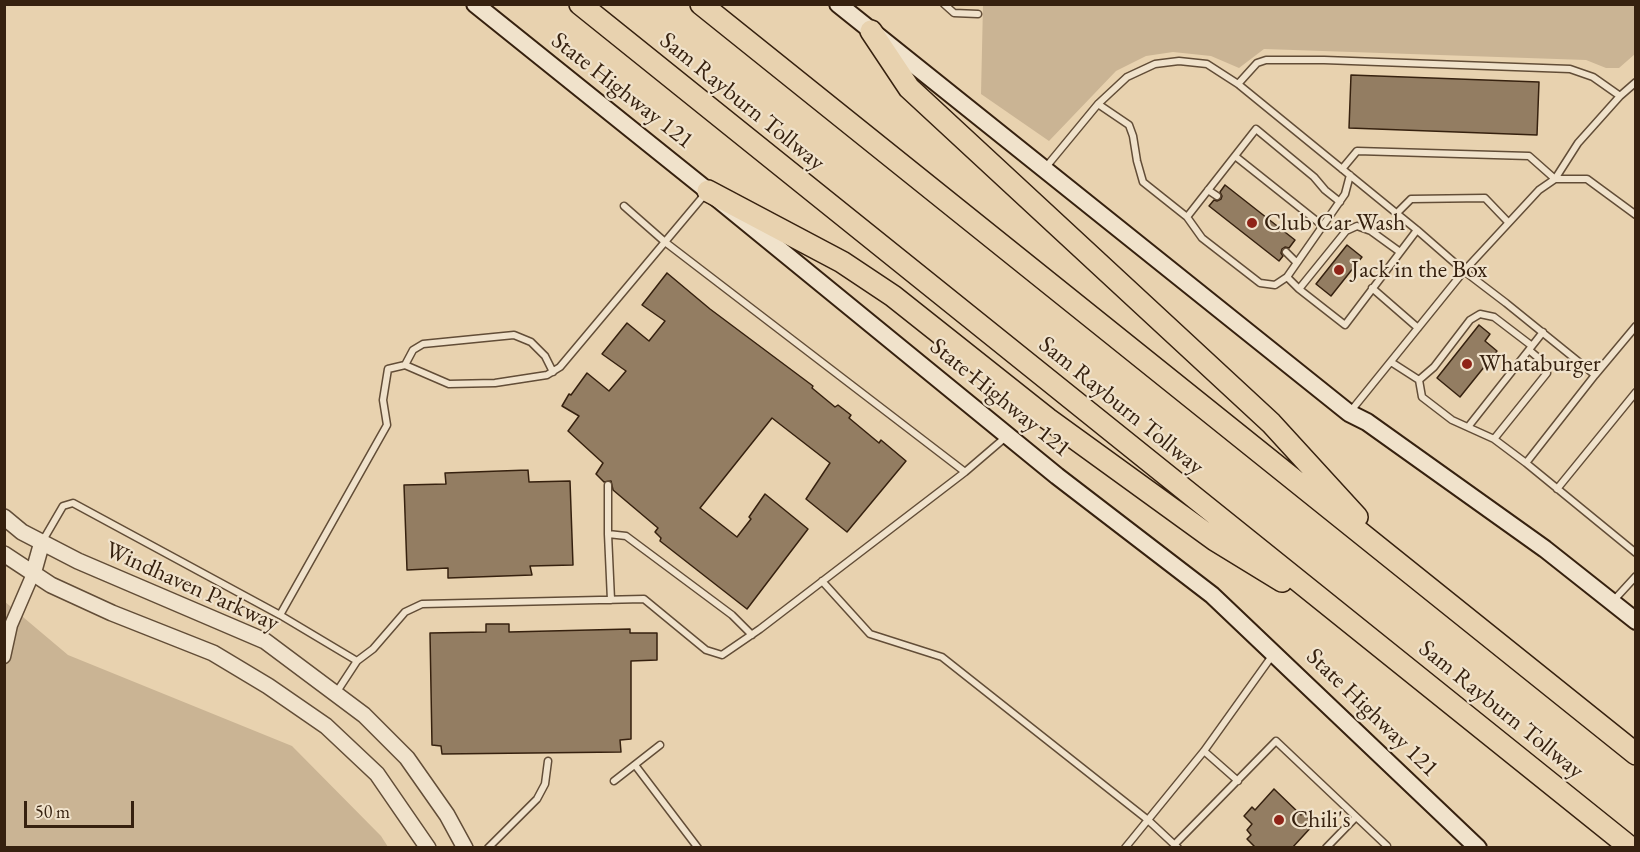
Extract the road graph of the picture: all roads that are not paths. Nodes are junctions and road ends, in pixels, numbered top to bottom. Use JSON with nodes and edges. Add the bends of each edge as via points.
{"nodes":[{"id":1,"x":475,"y":4,"type":"edge"},
{"id":2,"x":580,"y":4,"type":"edge"},
{"id":3,"x":701,"y":4,"type":"edge"},
{"id":4,"x":838,"y":4,"type":"edge"},
{"id":5,"x":944,"y":4,"type":"edge"},
{"id":6,"x":978,"y":14,"type":"dead end"},
{"id":7,"x":872,"y":31,"type":"junction"},
{"id":8,"x":1635,"y":82,"type":"edge"},
{"id":9,"x":1238,"y":84,"type":"junction"},
{"id":10,"x":1620,"y":96,"type":"junction"},
{"id":11,"x":1098,"y":104,"type":"junction"},
{"id":12,"x":1234,"y":156,"type":"junction"},
{"id":13,"x":1342,"y":169,"type":"junction"},
{"id":14,"x":1044,"y":170,"type":"junction"},
{"id":15,"x":1350,"y":176,"type":"junction"},
{"id":16,"x":1554,"y":178,"type":"junction"},
{"id":17,"x":708,"y":190,"type":"junction"},
{"id":18,"x":1208,"y":190,"type":"junction"},
{"id":19,"x":1216,"y":196,"type":"dead end"},
{"id":20,"x":1340,"y":202,"type":"junction"},
{"id":21,"x":624,"y":206,"type":"dead end"},
{"id":22,"x":1397,"y":213,"type":"junction"},
{"id":23,"x":1635,"y":215,"type":"edge"},
{"id":24,"x":1187,"y":216,"type":"junction"},
{"id":25,"x":1508,"y":222,"type":"junction"},
{"id":26,"x":1323,"y":226,"type":"junction"},
{"id":27,"x":1417,"y":230,"type":"junction"},
{"id":28,"x":665,"y":242,"type":"junction"},
{"id":29,"x":1286,"y":252,"type":"dead end"},
{"id":30,"x":1400,"y":252,"type":"junction"},
{"id":31,"x":1296,"y":262,"type":"junction"},
{"id":32,"x":1464,"y":272,"type":"junction"},
{"id":33,"x":1287,"y":277,"type":"junction"},
{"id":34,"x":1372,"y":288,"type":"junction"},
{"id":35,"x":1299,"y":290,"type":"junction"},
{"id":36,"x":1635,"y":326,"type":"edge"},
{"id":37,"x":1418,"y":328,"type":"junction"},
{"id":38,"x":1543,"y":332,"type":"junction"},
{"id":39,"x":1530,"y":348,"type":"junction"},
{"id":40,"x":1391,"y":362,"type":"junction"},
{"id":41,"x":405,"y":365,"type":"junction"},
{"id":42,"x":553,"y":372,"type":"junction"},
{"id":43,"x":1595,"y":375,"type":"junction"},
{"id":44,"x":1419,"y":380,"type":"junction"},
{"id":45,"x":1635,"y":392,"type":"edge"},
{"id":46,"x":1349,"y":413,"type":"junction"},
{"id":47,"x":1468,"y":427,"type":"junction"},
{"id":48,"x":1008,"y":435,"type":"junction"},
{"id":49,"x":1494,"y":439,"type":"junction"},
{"id":50,"x":1526,"y":464,"type":"junction"},
{"id":51,"x":965,"y":472,"type":"junction"},
{"id":52,"x":608,"y":485,"type":"dead end"},
{"id":53,"x":1557,"y":489,"type":"junction"},
{"id":54,"x":4,"y":517,"type":"edge"},
{"id":55,"x":608,"y":534,"type":"junction"},
{"id":56,"x":42,"y":542,"type":"junction"},
{"id":57,"x":1635,"y":553,"type":"edge"},
{"id":58,"x":4,"y":554,"type":"edge"},
{"id":59,"x":1402,"y":566,"type":"junction"},
{"id":60,"x":33,"y":574,"type":"junction"},
{"id":61,"x":1635,"y":576,"type":"edge"},
{"id":62,"x":822,"y":581,"type":"junction"},
{"id":63,"x":611,"y":600,"type":"junction"},
{"id":64,"x":1612,"y":602,"type":"junction"},
{"id":65,"x":280,"y":615,"type":"junction"},
{"id":66,"x":1635,"y":621,"type":"edge"},
{"id":67,"x":752,"y":634,"type":"junction"},
{"id":68,"x":1366,"y":634,"type":"junction"},
{"id":69,"x":1274,"y":653,"type":"junction"},
{"id":70,"x":4,"y":657,"type":"edge"},
{"id":71,"x":357,"y":661,"type":"junction"},
{"id":72,"x":336,"y":693,"type":"junction"},
{"id":73,"x":660,"y":745,"type":"dead end"},
{"id":74,"x":1204,"y":751,"type":"junction"},
{"id":75,"x":1635,"y":754,"type":"edge"},
{"id":76,"x":548,"y":761,"type":"dead end"},
{"id":77,"x":634,"y":765,"type":"junction"},
{"id":78,"x":614,"y":781,"type":"dead end"},
{"id":79,"x":1238,"y":781,"type":"junction"},
{"id":80,"x":1356,"y":817,"type":"junction"},
{"id":81,"x":1148,"y":819,"type":"junction"},
{"id":82,"x":1177,"y":846,"type":"edge"},
{"id":83,"x":1387,"y":847,"type":"edge"},
{"id":84,"x":428,"y":848,"type":"edge"},
{"id":85,"x":465,"y":848,"type":"edge"},
{"id":86,"x":489,"y":848,"type":"edge"},
{"id":87,"x":698,"y":848,"type":"edge"},
{"id":88,"x":1125,"y":848,"type":"edge"},
{"id":89,"x":1326,"y":848,"type":"edge"},
{"id":90,"x":1478,"y":848,"type":"edge"},
{"id":91,"x":1631,"y":848,"type":"edge"}],
"edges":[{"from":1,"to":17,"type":"main road","name":"State Highway 121"},
{"from":2,"to":68,"type":"highway","name":"Sam Rayburn Tollway"},
{"from":3,"to":59,"type":"highway","name":"Sam Rayburn Tollway"},
{"from":4,"to":7,"type":"main road"},
{"from":5,"to":6,"type":"lane","via":[[954,13]]},
{"from":7,"to":14,"type":"main road"},
{"from":7,"to":59,"type":"highway","via":[[909,88],[1270,423]]},
{"from":8,"to":10,"type":"lane"},
{"from":9,"to":10,"type":"lane","via":[[1257,63],[1266,60],[1324,60],[1570,69],[1593,77]]},
{"from":9,"to":11,"type":"lane","via":[[1207,64],[1155,64],[1127,77]]},
{"from":9,"to":13,"type":"lane"},
{"from":10,"to":16,"type":"lane","via":[[1578,143]]},
{"from":11,"to":14,"type":"lane"},
{"from":11,"to":24,"type":"lane","via":[[1129,125],[1143,182]]},
{"from":12,"to":18,"type":"lane"},
{"from":12,"to":20,"type":"lane","via":[[1256,129]]},
{"from":12,"to":26,"type":"lane"},
{"from":13,"to":15,"type":"lane"},
{"from":13,"to":16,"type":"lane","via":[[1357,151],[1529,156]]},
{"from":14,"to":46,"type":"main road"},
{"from":15,"to":20,"type":"lane"},
{"from":15,"to":22,"type":"lane"},
{"from":16,"to":23,"type":"lane","via":[[1587,179]]},
{"from":16,"to":25,"type":"lane"},
{"from":17,"to":28,"type":"lane"},
{"from":17,"to":48,"type":"main road","name":"State Highway 121"},
{"from":17,"to":68,"type":"highway","via":[[842,262],[885,291],[1048,419],[1215,540]]},
{"from":18,"to":19,"type":"lane"},
{"from":18,"to":24,"type":"lane"},
{"from":20,"to":26,"type":"lane"},
{"from":21,"to":28,"type":"lane"},
{"from":22,"to":25,"type":"lane","via":[[1411,199],[1485,198]]},
{"from":22,"to":27,"type":"lane"},
{"from":24,"to":33,"type":"lane","via":[[1202,238],[1260,284],[1275,285]]},
{"from":25,"to":32,"type":"lane"},
{"from":26,"to":31,"type":"lane"},
{"from":27,"to":30,"type":"lane"},
{"from":27,"to":32,"type":"lane"},
{"from":28,"to":42,"type":"lane"},
{"from":28,"to":51,"type":"lane"},
{"from":29,"to":31,"type":"lane"},
{"from":30,"to":34,"type":"lane"},
{"from":30,"to":35,"type":"lane","via":[[1357,226],[1346,231]]},
{"from":31,"to":33,"type":"lane"},
{"from":32,"to":37,"type":"lane"},
{"from":32,"to":38,"type":"lane"},
{"from":33,"to":35,"type":"lane"},
{"from":34,"to":35,"type":"lane","via":[[1345,325]]},
{"from":34,"to":37,"type":"lane"},
{"from":36,"to":43,"type":"lane"},
{"from":37,"to":40,"type":"lane"},
{"from":38,"to":39,"type":"lane"},
{"from":38,"to":43,"type":"lane"},
{"from":39,"to":44,"type":"lane","via":[[1494,317],[1480,314],[1470,320],[1434,367]]},
{"from":39,"to":47,"type":"lane"},
{"from":39,"to":49,"type":"lane","via":[[1547,373]]},
{"from":40,"to":44,"type":"lane"},
{"from":40,"to":46,"type":"lane"},
{"from":41,"to":42,"type":"lane","via":[[449,384],[495,383]]},
{"from":41,"to":42,"type":"lane","via":[[412,350],[423,344],[514,335],[531,342],[545,356]]},
{"from":41,"to":65,"type":"lane","via":[[388,369],[382,400],[387,425]]},
{"from":43,"to":50,"type":"lane"},
{"from":44,"to":47,"type":"lane","via":[[1422,397]]},
{"from":45,"to":53,"type":"lane"},
{"from":46,"to":64,"type":"main road","via":[[1367,422]]},
{"from":47,"to":49,"type":"lane"},
{"from":48,"to":51,"type":"lane"},
{"from":48,"to":69,"type":"main road","name":"State Highway 121","via":[[1212,596]]},
{"from":49,"to":50,"type":"lane"},
{"from":50,"to":53,"type":"lane"},
{"from":51,"to":62,"type":"lane"},
{"from":52,"to":55,"type":"lane"},
{"from":53,"to":57,"type":"lane"},
{"from":54,"to":56,"type":"street","name":"Windhaven Parkway"},
{"from":55,"to":63,"type":"lane"},
{"from":55,"to":67,"type":"lane","via":[[626,536]]},
{"from":56,"to":60,"type":"street"},
{"from":56,"to":65,"type":"lane","via":[[63,506],[73,503]]},
{"from":56,"to":72,"type":"street","name":"Windhaven Parkway","via":[[265,641]]},
{"from":58,"to":60,"type":"street"},
{"from":59,"to":75,"type":"highway","name":"Sam Rayburn Tollway"},
{"from":60,"to":70,"type":"street","via":[[11,625]]},
{"from":60,"to":84,"type":"street","via":[[112,613],[213,653],[326,726],[377,774]]},
{"from":61,"to":64,"type":"lane"},
{"from":62,"to":67,"type":"lane"},
{"from":62,"to":81,"type":"lane","via":[[870,634],[942,657]]},
{"from":63,"to":67,"type":"lane","via":[[644,599],[706,650],[722,655]]},
{"from":63,"to":71,"type":"lane","via":[[422,604],[405,612],[373,649]]},
{"from":64,"to":66,"type":"main road"},
{"from":65,"to":71,"type":"lane"},
{"from":68,"to":91,"type":"highway","name":"Sam Rayburn Tollway"},
{"from":69,"to":74,"type":"lane"},
{"from":69,"to":90,"type":"main road","name":"State Highway 121"},
{"from":71,"to":72,"type":"lane"},
{"from":72,"to":85,"type":"street","name":"Windhaven Parkway","via":[[406,758],[447,815]]},
{"from":73,"to":77,"type":"lane"},
{"from":74,"to":79,"type":"lane"},
{"from":74,"to":81,"type":"lane"},
{"from":76,"to":86,"type":"lane","via":[[545,784],[537,799]]},
{"from":77,"to":78,"type":"lane"},
{"from":77,"to":87,"type":"lane"},
{"from":79,"to":80,"type":"lane","via":[[1276,741]]},
{"from":79,"to":82,"type":"lane"},
{"from":80,"to":83,"type":"lane"},
{"from":80,"to":89,"type":"lane"},
{"from":81,"to":82,"type":"lane"},
{"from":81,"to":88,"type":"lane"}]}
